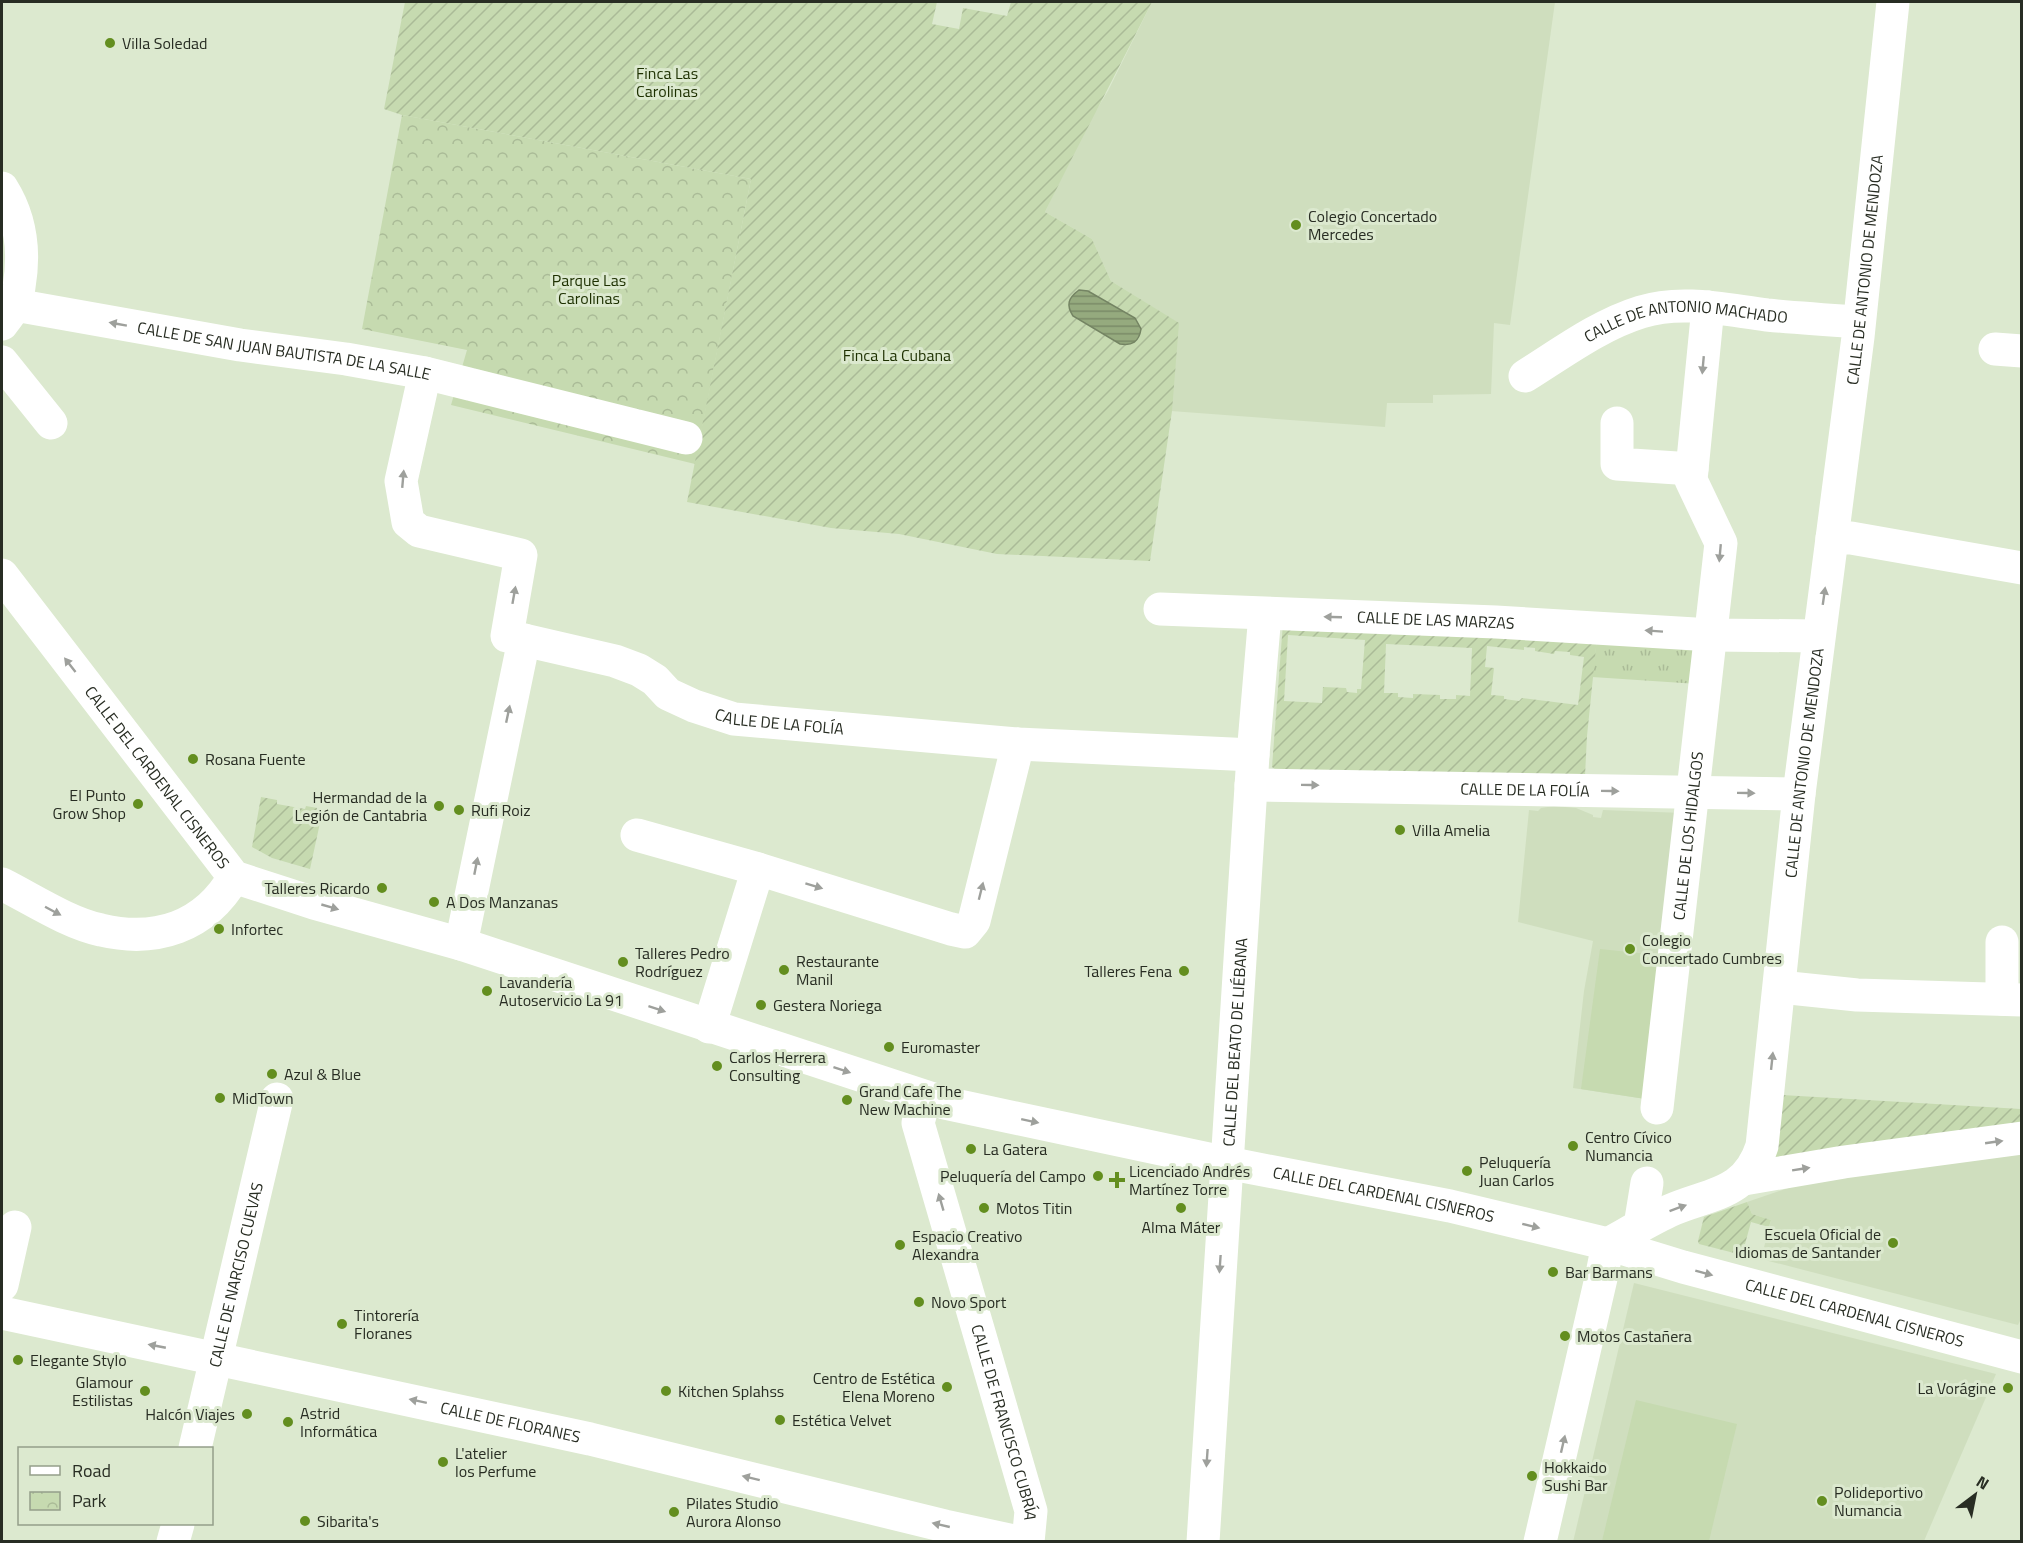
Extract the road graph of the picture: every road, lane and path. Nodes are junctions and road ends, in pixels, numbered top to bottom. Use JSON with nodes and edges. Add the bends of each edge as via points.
{"nodes":[{"id":1,"x":1893,"y":2,"type":"edge"},
{"id":2,"x":2,"y":188,"type":"edge"},
{"id":3,"x":1708,"y":307,"type":"junction"},
{"id":4,"x":8,"y":315,"type":"edge"},
{"id":5,"x":1858,"y":322,"type":"junction"},
{"id":6,"x":2,"y":362,"type":"edge"},
{"id":7,"x":425,"y":373,"type":"junction"},
{"id":8,"x":1525,"y":376,"type":"dead end"},
{"id":9,"x":51,"y":423,"type":"dead end"},
{"id":10,"x":1617,"y":423,"type":"dead end"},
{"id":11,"x":686,"y":438,"type":"dead end"},
{"id":12,"x":1692,"y":469,"type":"junction"},
{"id":13,"x":1832,"y":538,"type":"junction"},
{"id":14,"x":2022,"y":568,"type":"edge"},
{"id":15,"x":2,"y":575,"type":"edge"},
{"id":16,"x":1160,"y":609,"type":"dead end"},
{"id":17,"x":1265,"y":614,"type":"junction"},
{"id":18,"x":1712,"y":634,"type":"junction"},
{"id":19,"x":1818,"y":636,"type":"junction"},
{"id":20,"x":524,"y":640,"type":"junction"},
{"id":21,"x":1018,"y":744,"type":"junction"},
{"id":22,"x":1252,"y":770,"type":"junction"},
{"id":23,"x":1692,"y":793,"type":"junction"},
{"id":24,"x":1799,"y":794,"type":"junction"},
{"id":25,"x":637,"y":835,"type":"dead end"},
{"id":26,"x":759,"y":869,"type":"junction"},
{"id":27,"x":234,"y":877,"type":"junction"},
{"id":28,"x":2,"y":884,"type":"edge"},
{"id":29,"x":2002,"y":942,"type":"dead end"},
{"id":30,"x":461,"y":944,"type":"junction"},
{"id":31,"x":1780,"y":987,"type":"junction"},
{"id":32,"x":2012,"y":999,"type":"edge"},
{"id":33,"x":709,"y":1027,"type":"junction"},
{"id":34,"x":925,"y":1097,"type":"junction"},
{"id":35,"x":277,"y":1099,"type":"dead end"},
{"id":36,"x":1657,"y":1108,"type":"dead end"},
{"id":37,"x":2022,"y":1138,"type":"edge"},
{"id":38,"x":1227,"y":1163,"type":"junction"},
{"id":39,"x":1744,"y":1179,"type":"junction"},
{"id":40,"x":1647,"y":1183,"type":"dead end"},
{"id":41,"x":1640,"y":1226,"type":"junction"},
{"id":42,"x":15,"y":1227,"type":"dead end"},
{"id":43,"x":1608,"y":1244,"type":"junction"},
{"id":44,"x":2,"y":1285,"type":"edge"},
{"id":45,"x":2,"y":1313,"type":"edge"},
{"id":46,"x":2022,"y":1357,"type":"edge"},
{"id":47,"x":215,"y":1358,"type":"junction"},
{"id":48,"x":195,"y":1447,"type":"edge"},
{"id":49,"x":178,"y":1525,"type":"edge"},
{"id":50,"x":174,"y":1542,"type":"edge"},
{"id":51,"x":1018,"y":1542,"type":"edge"},
{"id":52,"x":1028,"y":1542,"type":"edge"},
{"id":53,"x":1203,"y":1542,"type":"edge"},
{"id":54,"x":1540,"y":1542,"type":"edge"}],
"edges":[{"from":1,"to":5,"type":"street","name":"CALLE DE ANTONIO DE MENDOZA"},
{"from":2,"to":4,"type":"street","via":[[20,227],[21,273]]},
{"from":3,"to":5,"type":"street","name":"CALLE DE ANTONIO MACHADO"},
{"from":3,"to":8,"type":"street","name":"CALLE DE ANTONIO MACHADO","via":[[1670,305],[1619,320]]},
{"from":3,"to":12,"type":"street","one_way":true},
{"from":7,"to":4,"type":"street","name":"CALLE DE SAN JUAN BAUTISTA DE LA SALLE","one_way":true},
{"from":5,"to":13,"type":"street","name":"CALLE DE ANTONIO DE MENDOZA"},
{"from":6,"to":9,"type":"street"},
{"from":7,"to":11,"type":"street"},
{"from":20,"to":7,"type":"street","name":"CALLE DE SAN JUAN BAUTISTA DE LA SALLE","one_way":true,"via":[[507,636],[521,555],[419,531],[408,522],[401,481]]},
{"from":10,"to":12,"type":"street","via":[[1617,464]]},
{"from":12,"to":18,"type":"street","one_way":true,"via":[[1691,480],[1721,543]]},
{"from":13,"to":14,"type":"street"},
{"from":19,"to":13,"type":"street","name":"CALLE DE ANTONIO DE MENDOZA","one_way":true},
{"from":27,"to":15,"type":"street","name":"CALLE DEL CARDENAL CISNEROS","one_way":true},
{"from":16,"to":17,"type":"street","name":"CALLE DE LAS MARZAS"},
{"from":18,"to":17,"type":"street","name":"CALLE DE LAS MARZAS","one_way":true},
{"from":17,"to":22,"type":"street","name":"CALLE DEL BEATO DE LIÉBANA"},
{"from":18,"to":19,"type":"street","name":"CALLE DE LAS MARZAS"},
{"from":18,"to":23,"type":"street","name":"CALLE DE LOS HIDALGOS"},
{"from":19,"to":24,"type":"street","name":"CALLE DE ANTONIO DE MENDOZA"},
{"from":20,"to":21,"type":"street","name":"CALLE DE LA FOLÍA","via":[[639,670],[668,694],[734,719]]},
{"from":30,"to":20,"type":"street","one_way":true},
{"from":21,"to":22,"type":"street","name":"CALLE DE LA FOLÍA"},
{"from":26,"to":21,"type":"street","one_way":true,"via":[[965,932],[974,921]]},
{"from":22,"to":23,"type":"street","name":"CALLE DE LA FOLÍA","one_way":true},
{"from":22,"to":38,"type":"street","name":"CALLE DEL BEATO DE LIÉBANA"},
{"from":23,"to":24,"type":"street","name":"CALLE DE LA FOLÍA","one_way":true},
{"from":23,"to":36,"type":"street","name":"CALLE DE LOS HIDALGOS"},
{"from":24,"to":31,"type":"street","name":"CALLE DE ANTONIO DE MENDOZA"},
{"from":25,"to":26,"type":"street"},
{"from":26,"to":33,"type":"street"},
{"from":28,"to":27,"type":"street","one_way":true,"via":[[100,930],[147,936],[197,918],[223,896]]},
{"from":27,"to":30,"type":"street","name":"CALLE DEL CARDENAL CISNEROS","one_way":true},
{"from":29,"to":32,"type":"street"},
{"from":30,"to":33,"type":"street","name":"CALLE DEL CARDENAL CISNEROS","one_way":true},
{"from":31,"to":32,"type":"street","via":[[1857,995]]},
{"from":39,"to":31,"type":"street","name":"CALLE DE ANTONIO DE MENDOZA","one_way":true,"via":[[1762,1146]]},
{"from":33,"to":34,"type":"street","name":"CALLE DEL CARDENAL CISNEROS","one_way":true},
{"from":34,"to":38,"type":"street","name":"CALLE DEL CARDENAL CISNEROS","one_way":true},
{"from":52,"to":34,"type":"street","name":"CALLE DE FRANCISCO CUBRÍA","one_way":true,"via":[[1031,1511],[918,1123]]},
{"from":35,"to":47,"type":"street","name":"CALLE DE NARCISO CUEVAS"},
{"from":39,"to":37,"type":"street","name":"CALLE DE ANTONIO DE MENDOZA","one_way":true},
{"from":38,"to":43,"type":"street","name":"CALLE DEL CARDENAL CISNEROS","one_way":true,"via":[[1450,1206]]},
{"from":38,"to":53,"type":"street","name":"CALLE DEL BEATO DE LIÉBANA","one_way":true},
{"from":41,"to":39,"type":"street","name":"CALLE DE ANTONIO DE MENDOZA","one_way":true,"via":[[1671,1210],[1716,1195]]},
{"from":40,"to":41,"type":"street"},
{"from":41,"to":43,"type":"street","name":"CALLE DE ANTONIO DE MENDOZA"},
{"from":42,"to":44,"type":"street"},
{"from":43,"to":46,"type":"street","name":"CALLE DEL CARDENAL CISNEROS","one_way":true},
{"from":54,"to":43,"type":"street","one_way":true},
{"from":47,"to":45,"type":"street","name":"CALLE DE FLORANES","one_way":true},
{"from":47,"to":48,"type":"street","name":"CALLE DE NARCISO CUEVAS"},
{"from":51,"to":47,"type":"street","name":"CALLE DE FLORANES","one_way":true,"via":[[590,1439]]},
{"from":49,"to":50,"type":"street"}]}
